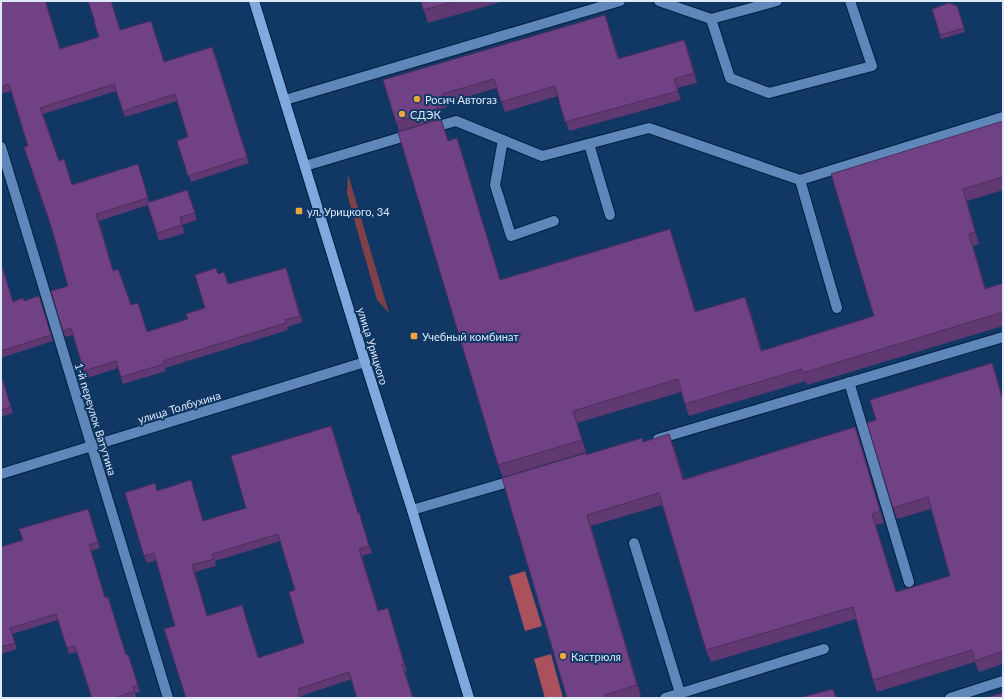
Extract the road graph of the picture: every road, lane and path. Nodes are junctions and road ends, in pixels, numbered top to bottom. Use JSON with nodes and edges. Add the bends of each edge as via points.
{"nodes":[{"id":1,"x":254,"y":1,"type":"edge"},
{"id":2,"x":620,"y":1,"type":"edge"},
{"id":3,"x":659,"y":1,"type":"edge"},
{"id":4,"x":777,"y":1,"type":"edge"},
{"id":5,"x":850,"y":1,"type":"edge"},
{"id":6,"x":711,"y":19,"type":"junction"},
{"id":7,"x":285,"y":100,"type":"junction"},
{"id":8,"x":1003,"y":117,"type":"edge"},
{"id":9,"x":503,"y":140,"type":"junction"},
{"id":10,"x":589,"y":144,"type":"junction"},
{"id":11,"x":1,"y":147,"type":"edge"},
{"id":12,"x":305,"y":166,"type":"junction"},
{"id":13,"x":800,"y":180,"type":"junction"},
{"id":14,"x":610,"y":215,"type":"dead end"},
{"id":15,"x":554,"y":221,"type":"dead end"},
{"id":16,"x":837,"y":308,"type":"dead end"},
{"id":17,"x":1002,"y":340,"type":"edge"},
{"id":18,"x":365,"y":362,"type":"junction"},
{"id":19,"x":849,"y":382,"type":"junction"},
{"id":20,"x":651,"y":440,"type":"edge"},
{"id":21,"x":92,"y":446,"type":"junction"},
{"id":22,"x":1,"y":474,"type":"edge"},
{"id":23,"x":522,"y":478,"type":"edge"},
{"id":24,"x":412,"y":510,"type":"junction"},
{"id":25,"x":634,"y":543,"type":"dead end"},
{"id":26,"x":909,"y":582,"type":"dead end"},
{"id":27,"x":824,"y":649,"type":"dead end"},
{"id":28,"x":1003,"y":682,"type":"edge"},
{"id":29,"x":680,"y":693,"type":"junction"},
{"id":30,"x":168,"y":698,"type":"edge"},
{"id":31,"x":469,"y":698,"type":"edge"},
{"id":32,"x":665,"y":698,"type":"edge"},
{"id":33,"x":950,"y":698,"type":"edge"}],
"edges":[{"from":1,"to":7,"type":"main road","name":"улица Урицкого"},
{"from":2,"to":7,"type":"street"},
{"from":3,"to":6,"type":"street"},
{"from":4,"to":6,"type":"street"},
{"from":5,"to":6,"type":"street","via":[[872,66],[769,94],[730,78]]},
{"from":7,"to":12,"type":"main road","name":"улица Урицкого"},
{"from":8,"to":13,"type":"street"},
{"from":9,"to":10,"type":"street","via":[[542,156]]},
{"from":9,"to":12,"type":"street","via":[[456,121]]},
{"from":9,"to":15,"type":"street","via":[[495,185],[511,236]]},
{"from":10,"to":13,"type":"street","via":[[649,128]]},
{"from":10,"to":14,"type":"street"},
{"from":11,"to":21,"type":"street","name":"1-й переулок Ватутина"},
{"from":12,"to":18,"type":"main road","name":"улица Урицкого"},
{"from":13,"to":16,"type":"street"},
{"from":17,"to":19,"type":"street"},
{"from":18,"to":21,"type":"street","name":"улица Толбухина"},
{"from":18,"to":24,"type":"main road","name":"улица Урицкого"},
{"from":19,"to":20,"type":"street"},
{"from":19,"to":26,"type":"street"},
{"from":21,"to":22,"type":"street","name":"улица Толбухина"},
{"from":21,"to":30,"type":"street","name":"1-й переулок Ватутина"},
{"from":23,"to":24,"type":"street"},
{"from":24,"to":31,"type":"main road","name":"улица Урицкого"},
{"from":25,"to":29,"type":"street"},
{"from":27,"to":29,"type":"street"},
{"from":28,"to":33,"type":"street"},
{"from":29,"to":32,"type":"street"}]}
